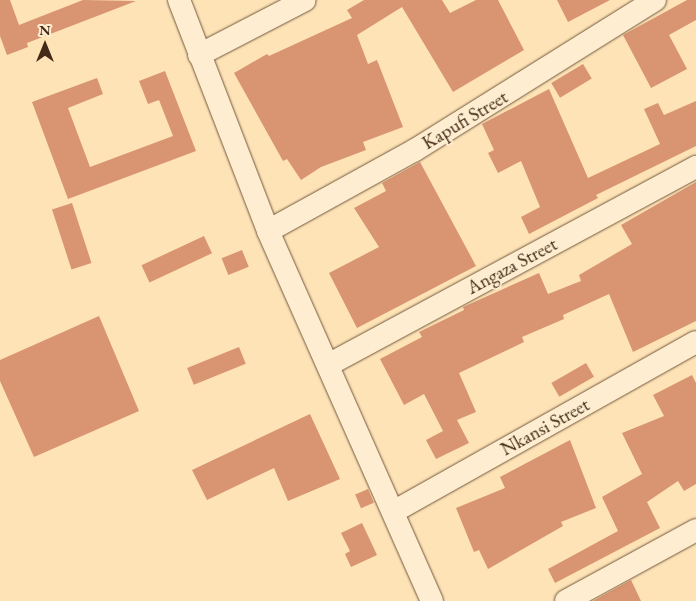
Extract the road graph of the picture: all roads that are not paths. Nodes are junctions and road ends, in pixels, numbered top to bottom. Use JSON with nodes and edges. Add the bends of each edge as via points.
{"nodes":[{"id":1,"x":179,"y":0,"type":"edge"},
{"id":2,"x":304,"y":0,"type":"edge"},
{"id":3,"x":655,"y":0,"type":"edge"},
{"id":4,"x":200,"y":55,"type":"junction"},
{"id":5,"x":696,"y":167,"type":"edge"},
{"id":6,"x":268,"y":231,"type":"junction"},
{"id":7,"x":696,"y":342,"type":"edge"},
{"id":8,"x":328,"y":365,"type":"junction"},
{"id":9,"x":393,"y":512,"type":"junction"},
{"id":10,"x":696,"y":530,"type":"edge"},
{"id":11,"x":432,"y":601,"type":"edge"},
{"id":12,"x":566,"y":601,"type":"edge"}],
"edges":[{"from":1,"to":4,"type":"street"},
{"from":2,"to":4,"type":"street"},
{"from":3,"to":6,"type":"street","name":"Kapufi Street","via":[[415,150]]},
{"from":4,"to":6,"type":"street"},
{"from":5,"to":8,"type":"street","name":"Angaza Street"},
{"from":6,"to":8,"type":"street"},
{"from":7,"to":9,"type":"street","name":"Nkansi Street"},
{"from":8,"to":9,"type":"street"},
{"from":9,"to":11,"type":"street"},
{"from":10,"to":12,"type":"street"}]}
